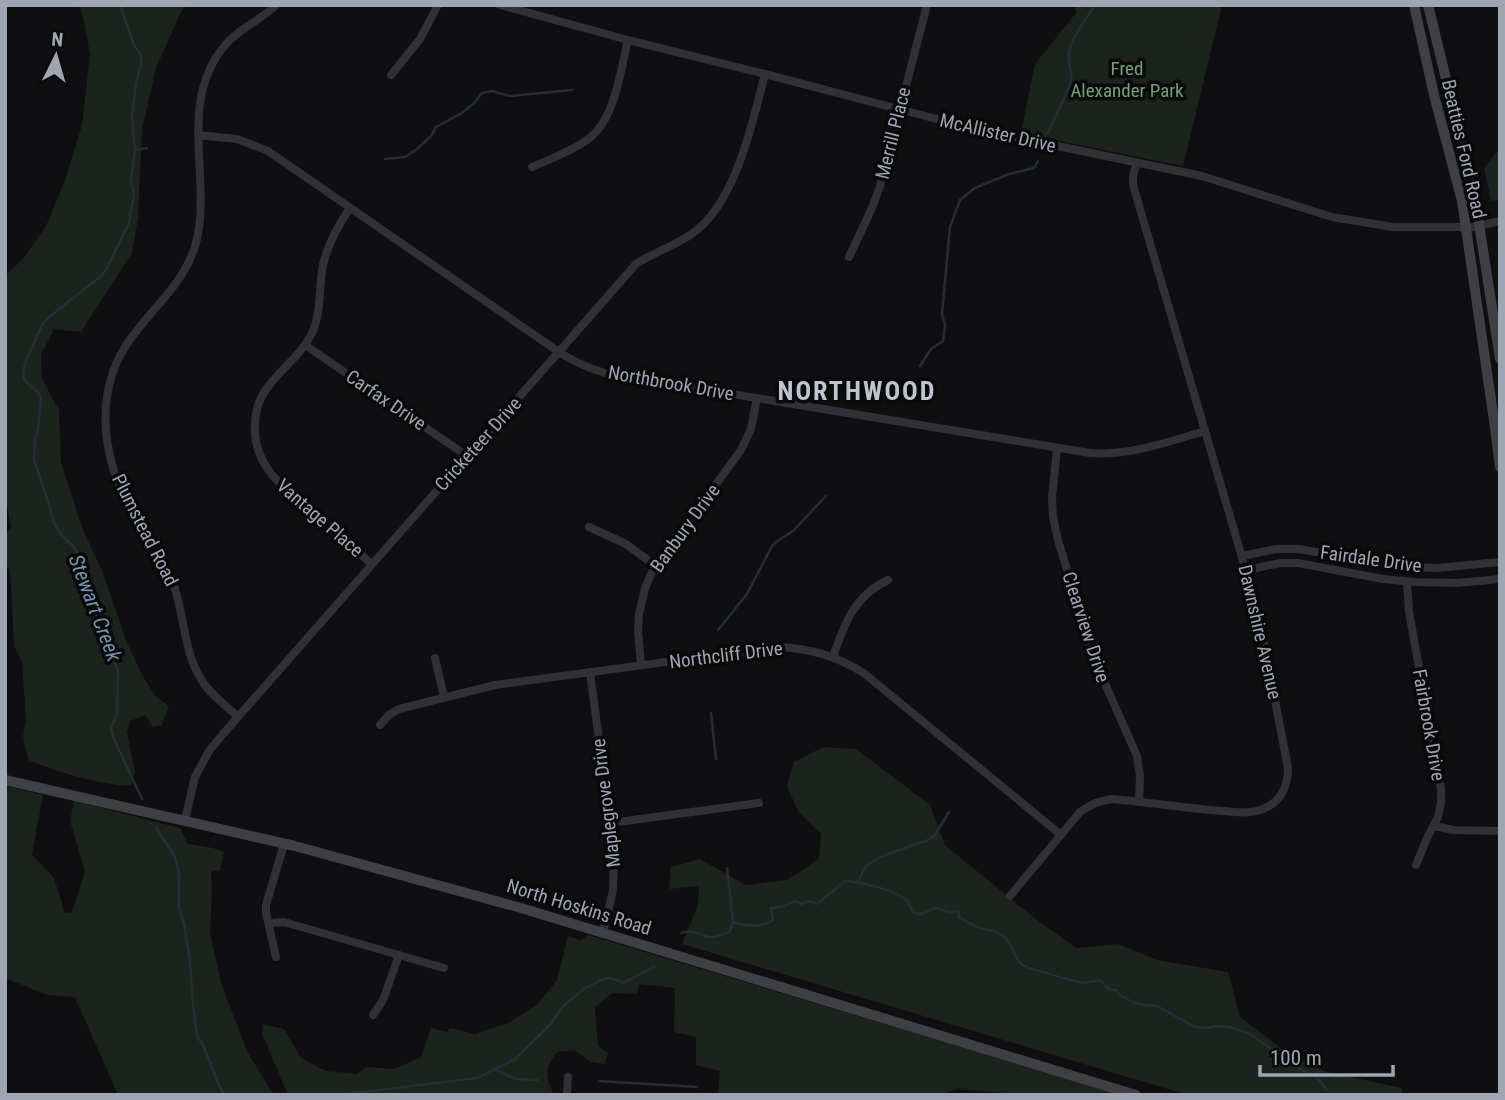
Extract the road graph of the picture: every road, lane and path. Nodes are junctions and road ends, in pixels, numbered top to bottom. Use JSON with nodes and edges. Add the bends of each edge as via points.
{"nodes":[{"id":1,"x":276,"y":5,"type":"edge"},
{"id":2,"x":438,"y":5,"type":"edge"},
{"id":3,"x":500,"y":5,"type":"edge"},
{"id":4,"x":926,"y":5,"type":"edge"},
{"id":5,"x":1414,"y":5,"type":"edge"},
{"id":6,"x":1428,"y":5,"type":"edge"},
{"id":7,"x":628,"y":40,"type":"junction"},
{"id":8,"x":765,"y":74,"type":"junction"},
{"id":9,"x":391,"y":75,"type":"dead end"},
{"id":10,"x":899,"y":109,"type":"junction"},
{"id":11,"x":198,"y":135,"type":"junction"},
{"id":12,"x":1137,"y":163,"type":"junction"},
{"id":13,"x":531,"y":167,"type":"dead end"},
{"id":14,"x":350,"y":208,"type":"junction"},
{"id":15,"x":1500,"y":221,"type":"edge"},
{"id":16,"x":1478,"y":226,"type":"junction"},
{"id":17,"x":1465,"y":229,"type":"junction"},
{"id":18,"x":849,"y":257,"type":"dead end"},
{"id":19,"x":305,"y":345,"type":"junction"},
{"id":20,"x":559,"y":352,"type":"junction"},
{"id":21,"x":1500,"y":359,"type":"edge"},
{"id":22,"x":757,"y":398,"type":"junction"},
{"id":23,"x":1205,"y":431,"type":"junction"},
{"id":24,"x":1056,"y":448,"type":"junction"},
{"id":25,"x":467,"y":456,"type":"junction"},
{"id":26,"x":1500,"y":467,"type":"edge"},
{"id":27,"x":589,"y":527,"type":"dead end"},
{"id":28,"x":1242,"y":556,"type":"junction"},
{"id":29,"x":1351,"y":558,"type":"junction"},
{"id":30,"x":1500,"y":562,"type":"edge"},
{"id":31,"x":372,"y":564,"type":"junction"},
{"id":32,"x":656,"y":566,"type":"junction"},
{"id":33,"x":1424,"y":568,"type":"junction"},
{"id":34,"x":1247,"y":570,"type":"junction"},
{"id":35,"x":1349,"y":572,"type":"junction"},
{"id":36,"x":1500,"y":579,"type":"edge"},
{"id":37,"x":888,"y":580,"type":"dead end"},
{"id":38,"x":1407,"y":582,"type":"junction"},
{"id":39,"x":1424,"y":583,"type":"junction"},
{"id":40,"x":833,"y":657,"type":"junction"},
{"id":41,"x":435,"y":658,"type":"dead end"},
{"id":42,"x":641,"y":665,"type":"junction"},
{"id":43,"x":590,"y":672,"type":"junction"},
{"id":44,"x":444,"y":697,"type":"junction"},
{"id":45,"x":237,"y":717,"type":"junction"},
{"id":46,"x":380,"y":725,"type":"dead end"},
{"id":47,"x":5,"y":780,"type":"edge"},
{"id":48,"x":1139,"y":802,"type":"junction"},
{"id":49,"x":759,"y":803,"type":"dead end"},
{"id":50,"x":185,"y":820,"type":"junction"},
{"id":51,"x":610,"y":823,"type":"junction"},
{"id":52,"x":1434,"y":826,"type":"junction"},
{"id":53,"x":1500,"y":831,"type":"edge"},
{"id":54,"x":1061,"y":835,"type":"junction"},
{"id":55,"x":284,"y":844,"type":"junction"},
{"id":56,"x":1416,"y":865,"type":"dead end"},
{"id":57,"x":1010,"y":896,"type":"dead end"},
{"id":58,"x":269,"y":923,"type":"junction"},
{"id":59,"x":603,"y":933,"type":"junction"},
{"id":60,"x":399,"y":955,"type":"junction"},
{"id":61,"x":276,"y":957,"type":"dead end"},
{"id":62,"x":444,"y":968,"type":"dead end"},
{"id":63,"x":373,"y":1015,"type":"dead end"},
{"id":64,"x":568,"y":1077,"type":"dead end"},
{"id":65,"x":567,"y":1095,"type":"edge"},
{"id":66,"x":1136,"y":1095,"type":"edge"}],
"edges":[{"from":1,"to":11,"type":"street","name":"Plumstead Road","via":[[236,34],[216,58],[198,109]]},
{"from":2,"to":9,"type":"street","via":[[420,39]]},
{"from":3,"to":7,"type":"street","name":"McAllister Drive"},
{"from":4,"to":10,"type":"street","name":"Merrill Place"},
{"from":5,"to":17,"type":"street","name":"Beatties Ford Road"},
{"from":6,"to":16,"type":"street","name":"Beatties Ford Road"},
{"from":7,"to":8,"type":"street","name":"McAllister Drive"},
{"from":7,"to":13,"type":"street","via":[[601,127],[574,148]]},
{"from":8,"to":10,"type":"street","name":"McAllister Drive"},
{"from":8,"to":20,"type":"street","name":"Cricketeer Drive","via":[[740,162],[718,206],[691,235],[636,264]]},
{"from":10,"to":12,"type":"street","name":"McAllister Drive"},
{"from":10,"to":18,"type":"street","name":"Merrill Place","via":[[880,186]]},
{"from":11,"to":14,"type":"street","name":"Northbrook Drive","via":[[237,139],[268,151]]},
{"from":11,"to":45,"type":"street","name":"Plumstead Road","via":[[197,240],[182,275],[120,354],[108,390],[106,423],[124,496],[174,586],[195,669]]},
{"from":12,"to":17,"type":"street","name":"McAllister Drive","via":[[1202,176],[1348,220],[1393,227]]},
{"from":12,"to":23,"type":"street","name":"Dawnshire Avenue","via":[[1133,185]]},
{"from":14,"to":19,"type":"street","name":"Vantage Place","via":[[327,251],[319,312]]},
{"from":14,"to":20,"type":"street","name":"Northbrook Drive"},
{"from":15,"to":16,"type":"street","name":"McAllister Drive"},
{"from":16,"to":17,"type":"street","name":"McAllister Drive"},
{"from":16,"to":21,"type":"street","name":"Beatties Ford Road"},
{"from":17,"to":26,"type":"street","name":"Beatties Ford Road"},
{"from":19,"to":25,"type":"street","name":"Carfax Drive"},
{"from":19,"to":31,"type":"street","name":"Vantage Place","via":[[262,396],[255,418],[256,445],[274,479]]},
{"from":20,"to":22,"type":"street","name":"Northbrook Drive","via":[[605,373]]},
{"from":20,"to":25,"type":"street","name":"Cricketeer Drive"},
{"from":22,"to":24,"type":"street","name":"Northbrook Drive"},
{"from":22,"to":32,"type":"street","name":"Banbury Drive","via":[[741,450]]},
{"from":23,"to":24,"type":"street","name":"Northbrook Drive","via":[[1128,452],[1099,454]]},
{"from":23,"to":28,"type":"street","name":"Dawnshire Avenue"},
{"from":24,"to":48,"type":"street","name":"Clearview Drive","via":[[1052,498],[1058,540],[1095,661],[1137,757]]},
{"from":25,"to":31,"type":"street","name":"Cricketeer Drive"},
{"from":27,"to":32,"type":"street","via":[[626,544]]},
{"from":28,"to":29,"type":"street","name":"Fairdale Drive","via":[[1298,549]]},
{"from":28,"to":34,"type":"street","name":"Dawnshire Avenue"},
{"from":29,"to":33,"type":"street","name":"Fairdale Drive"},
{"from":29,"to":35,"type":"street"},
{"from":30,"to":33,"type":"street","name":"Fairdale Drive"},
{"from":31,"to":45,"type":"street","name":"Cricketeer Drive"},
{"from":32,"to":42,"type":"street","name":"Banbury Drive","via":[[639,614]]},
{"from":33,"to":39,"type":"street"},
{"from":34,"to":35,"type":"street","name":"Fairdale Drive","via":[[1289,563]]},
{"from":34,"to":48,"type":"street","name":"Dawnshire Avenue","via":[[1277,702],[1288,768],[1286,787],[1268,807],[1252,812]]},
{"from":35,"to":38,"type":"street","name":"Fairdale Drive"},
{"from":36,"to":39,"type":"street","name":"Fairdale Drive"},
{"from":37,"to":40,"type":"street","via":[[862,597]]},
{"from":38,"to":39,"type":"street","name":"Fairdale Drive"},
{"from":38,"to":52,"type":"street","name":"Fairbrook Drive","via":[[1441,789]]},
{"from":40,"to":42,"type":"street","name":"Northcliff Drive","via":[[777,648]]},
{"from":40,"to":54,"type":"street","name":"Northcliff Drive","via":[[865,674]]},
{"from":41,"to":44,"type":"street"},
{"from":42,"to":43,"type":"street","name":"Northcliff Drive"},
{"from":43,"to":44,"type":"street","name":"Northcliff Drive"},
{"from":43,"to":51,"type":"street","name":"Maplegrove Drive"},
{"from":44,"to":46,"type":"street","name":"Northcliff Drive","via":[[399,709]]},
{"from":45,"to":50,"type":"street","name":"Cricketeer Drive","via":[[203,761]]},
{"from":47,"to":50,"type":"street","name":"North Hoskins Road"},
{"from":48,"to":54,"type":"street","name":"Dawnshire Avenue","via":[[1112,799],[1090,805]]},
{"from":49,"to":51,"type":"street"},
{"from":50,"to":55,"type":"street","name":"North Hoskins Road"},
{"from":51,"to":59,"type":"street","name":"Maplegrove Drive","via":[[615,874]]},
{"from":52,"to":53,"type":"street"},
{"from":52,"to":56,"type":"street","name":"Fairbrook Drive"},
{"from":54,"to":57,"type":"street","name":"Dawnshire Avenue"},
{"from":55,"to":58,"type":"street","via":[[266,905]]},
{"from":55,"to":59,"type":"street","name":"North Hoskins Road"},
{"from":58,"to":60,"type":"street","via":[[284,922]]},
{"from":58,"to":61,"type":"street"},
{"from":59,"to":66,"type":"street","name":"North Hoskins Road"},
{"from":60,"to":62,"type":"street"},
{"from":60,"to":63,"type":"street"},
{"from":64,"to":65,"type":"street"}]}
